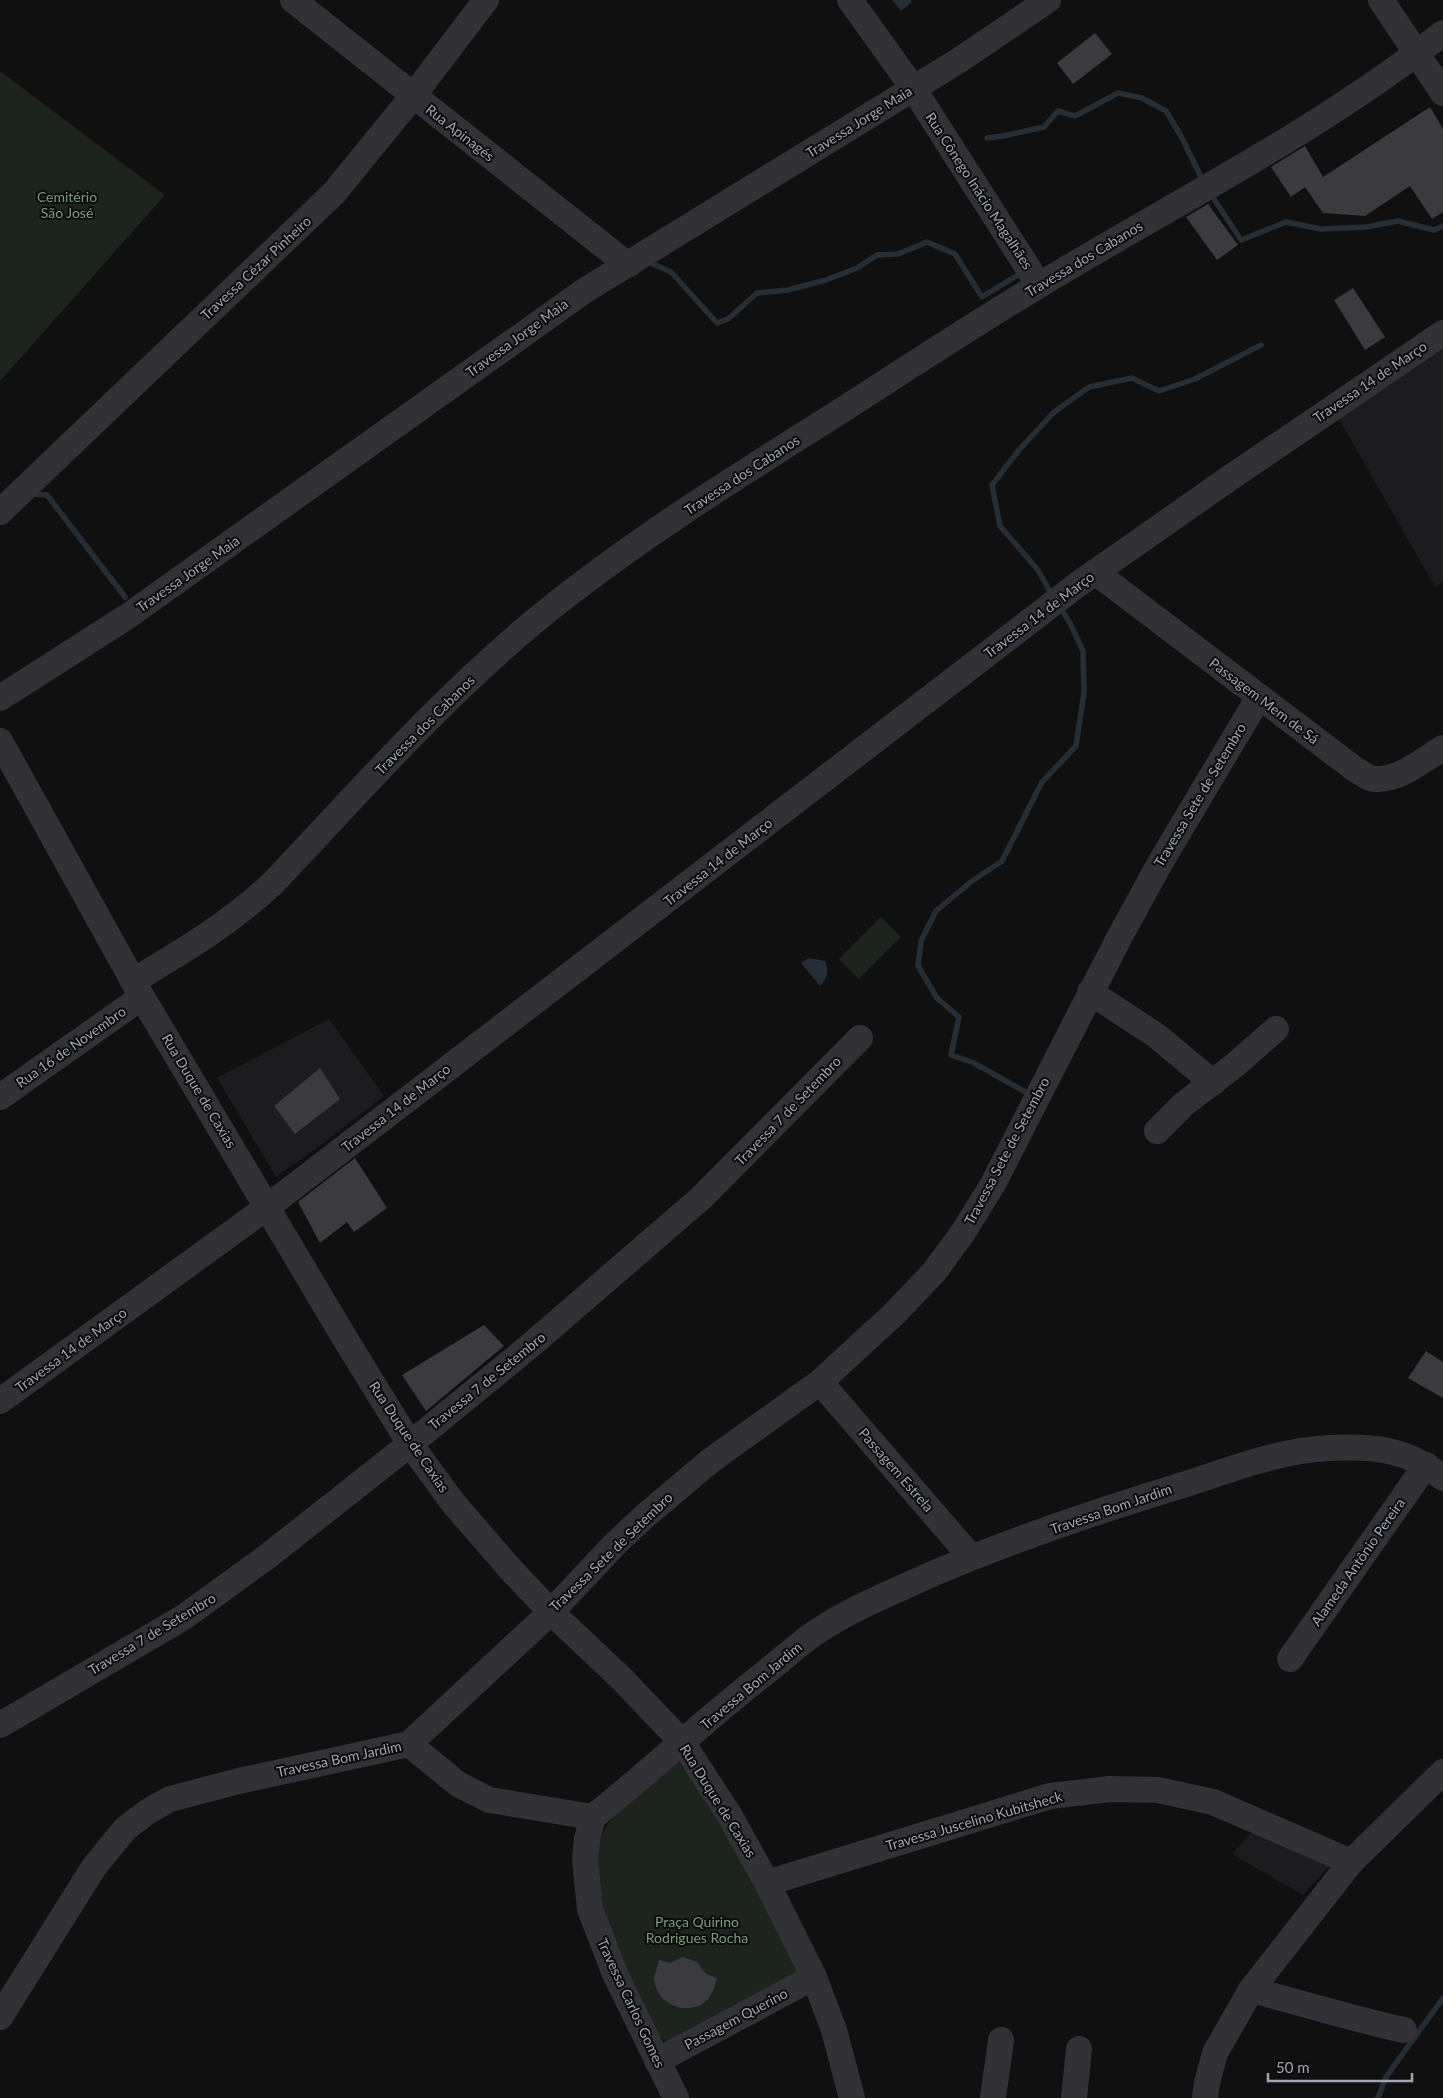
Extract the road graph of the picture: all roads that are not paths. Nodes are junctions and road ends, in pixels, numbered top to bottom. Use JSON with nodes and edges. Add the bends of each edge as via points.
{"nodes":[{"id":1,"x":486,"y":0,"type":"edge"},
{"id":2,"x":850,"y":0,"type":"edge"},
{"id":3,"x":1048,"y":0,"type":"edge"},
{"id":4,"x":1381,"y":0,"type":"edge"},
{"id":5,"x":309,"y":5,"type":"edge"},
{"id":6,"x":1443,"y":33,"type":"edge"},
{"id":7,"x":1417,"y":54,"type":"junction"},
{"id":8,"x":913,"y":88,"type":"junction"},
{"id":9,"x":1443,"y":93,"type":"edge"},
{"id":10,"x":413,"y":96,"type":"junction"},
{"id":11,"x":628,"y":265,"type":"junction"},
{"id":12,"x":1039,"y":285,"type":"junction"},
{"id":13,"x":1443,"y":333,"type":"edge"},
{"id":14,"x":0,"y":512,"type":"edge"},
{"id":15,"x":1095,"y":572,"type":"junction"},
{"id":16,"x":1258,"y":697,"type":"junction"},
{"id":17,"x":0,"y":698,"type":"edge"},
{"id":18,"x":0,"y":741,"type":"edge"},
{"id":19,"x":1443,"y":748,"type":"edge"},
{"id":20,"x":137,"y":989,"type":"junction"},
{"id":21,"x":1090,"y":992,"type":"junction"},
{"id":22,"x":1276,"y":1029,"type":"dead end"},
{"id":23,"x":860,"y":1038,"type":"dead end"},
{"id":24,"x":1213,"y":1083,"type":"junction"},
{"id":25,"x":0,"y":1096,"type":"edge"},
{"id":26,"x":1157,"y":1131,"type":"dead end"},
{"id":27,"x":266,"y":1208,"type":"junction"},
{"id":28,"x":820,"y":1382,"type":"junction"},
{"id":29,"x":0,"y":1401,"type":"edge"},
{"id":30,"x":410,"y":1444,"type":"junction"},
{"id":31,"x":1435,"y":1471,"type":"edge"},
{"id":32,"x":971,"y":1557,"type":"junction"},
{"id":33,"x":551,"y":1612,"type":"junction"},
{"id":34,"x":1290,"y":1660,"type":"dead end"},
{"id":35,"x":0,"y":1725,"type":"edge"},
{"id":36,"x":682,"y":1742,"type":"junction"},
{"id":37,"x":409,"y":1744,"type":"junction"},
{"id":38,"x":1443,"y":1772,"type":"edge"},
{"id":39,"x":593,"y":1817,"type":"junction"},
{"id":40,"x":1351,"y":1862,"type":"junction"},
{"id":41,"x":767,"y":1883,"type":"junction"},
{"id":42,"x":814,"y":1977,"type":"junction"},
{"id":43,"x":1250,"y":1990,"type":"junction"},
{"id":44,"x":0,"y":2017,"type":"edge"},
{"id":45,"x":1404,"y":2030,"type":"dead end"},
{"id":46,"x":1000,"y":2040,"type":"dead end"},
{"id":47,"x":1079,"y":2049,"type":"dead end"},
{"id":48,"x":657,"y":2060,"type":"junction"},
{"id":49,"x":676,"y":2098,"type":"edge"},
{"id":50,"x":852,"y":2098,"type":"edge"},
{"id":51,"x":993,"y":2098,"type":"edge"},
{"id":52,"x":1074,"y":2098,"type":"edge"},
{"id":53,"x":1205,"y":2098,"type":"edge"}],
"edges":[{"from":1,"to":10,"type":"street","name":"Travessa Cézar Pinheiro"},
{"from":2,"to":8,"type":"street","name":"Rua Cônego Inácio Magalhães"},
{"from":3,"to":8,"type":"street","name":"Travessa Jorge Maia"},
{"from":4,"to":7,"type":"street"},
{"from":5,"to":10,"type":"street","name":"Rua Apinagés"},
{"from":6,"to":7,"type":"street","name":"Travessa dos Cabanos"},
{"from":7,"to":9,"type":"street"},
{"from":7,"to":12,"type":"street","name":"Travessa dos Cabanos","via":[[1304,130]]},
{"from":8,"to":11,"type":"street","name":"Travessa Jorge Maia"},
{"from":8,"to":12,"type":"street","name":"Rua Cônego Inácio Magalhães"},
{"from":10,"to":11,"type":"street","name":"Rua Apinagés"},
{"from":10,"to":14,"type":"street","name":"Travessa Cézar Pinheiro","via":[[354,170],[312,215]]},
{"from":11,"to":17,"type":"street","name":"Travessa Jorge Maia","via":[[535,324],[128,616]]},
{"from":12,"to":20,"type":"street","name":"Travessa dos Cabanos","via":[[713,492],[571,593],[459,689],[250,905]]},
{"from":13,"to":15,"type":"street","name":"Travessa 14 de Março"},
{"from":15,"to":16,"type":"street","name":"Passagem Mem de Sá"},
{"from":15,"to":27,"type":"street","name":"Travessa 14 de Março"},
{"from":16,"to":19,"type":"street","name":"Passagem Mem de Sá","via":[[1369,778],[1398,774]]},
{"from":16,"to":21,"type":"street","name":"Travessa Sete de Setembro","via":[[1160,863]]},
{"from":18,"to":20,"type":"street","name":"Rua Duque de Caxias"},
{"from":20,"to":25,"type":"street","name":"Rua 16 de Novembro"},
{"from":20,"to":27,"type":"street","name":"Rua Duque de Caxias"},
{"from":21,"to":24,"type":"street","via":[[1157,1036]]},
{"from":21,"to":28,"type":"street","name":"Travessa Sete de Setembro","via":[[993,1184],[962,1234],[934,1272],[894,1314]]},
{"from":22,"to":24,"type":"street"},
{"from":23,"to":30,"type":"street","name":"Travessa 7 de Setembro","via":[[702,1198]]},
{"from":24,"to":26,"type":"street","via":[[1184,1104]]},
{"from":27,"to":29,"type":"street","name":"Travessa 14 de Março"},
{"from":27,"to":30,"type":"street","name":"Rua Duque de Caxias"},
{"from":28,"to":32,"type":"street","name":"Passagem Estrela"},
{"from":28,"to":33,"type":"street","name":"Travessa Sete de Setembro","via":[[676,1489],[616,1543]]},
{"from":30,"to":33,"type":"street","name":"Rua Duque de Caxias","via":[[479,1534]]},
{"from":30,"to":35,"type":"street","name":"Travessa 7 de Setembro","via":[[192,1612]]},
{"from":31,"to":32,"type":"street","name":"Travessa Bom Jardim","via":[[1406,1454],[1363,1448],[1328,1448],[1284,1454],[1120,1504]]},
{"from":31,"to":34,"type":"street","name":"Alameda Antônio Pereira"},
{"from":32,"to":36,"type":"street","name":"Travessa Bom Jardim","via":[[863,1605],[814,1633]]},
{"from":33,"to":36,"type":"street","name":"Rua Duque de Caxias"},
{"from":33,"to":37,"type":"street","name":"Travessa Sete de Setembro"},
{"from":36,"to":39,"type":"street","name":"Travessa Bom Jardim"},
{"from":36,"to":41,"type":"street","name":"Rua Duque de Caxias","via":[[730,1816]]},
{"from":37,"to":39,"type":"street","name":"Travessa Bom Jardim","via":[[458,1784],[489,1800]]},
{"from":37,"to":44,"type":"street","name":"Travessa Bom Jardim","via":[[179,1796],[147,1812],[125,1829],[94,1866]]},
{"from":38,"to":40,"type":"street"},
{"from":39,"to":48,"type":"street","name":"Travessa Carlos Gomes","via":[[585,1860],[590,1909],[615,1974]]},
{"from":40,"to":41,"type":"street","name":"Travessa Juscelino Kubitsheck","via":[[1213,1802],[1158,1790],[1110,1789],[1050,1796]]},
{"from":40,"to":43,"type":"street"},
{"from":41,"to":42,"type":"street","name":"Rua Duque de Caxias"},
{"from":42,"to":48,"type":"street","name":"Passagem Querino"},
{"from":42,"to":50,"type":"street","name":"Rua Duque de Caxias","via":[[834,2030]]},
{"from":43,"to":45,"type":"street"},
{"from":43,"to":53,"type":"street","via":[[1215,2053]]},
{"from":46,"to":51,"type":"street"},
{"from":47,"to":52,"type":"street"},
{"from":48,"to":49,"type":"street","name":"Travessa Carlos Gomes"}]}
